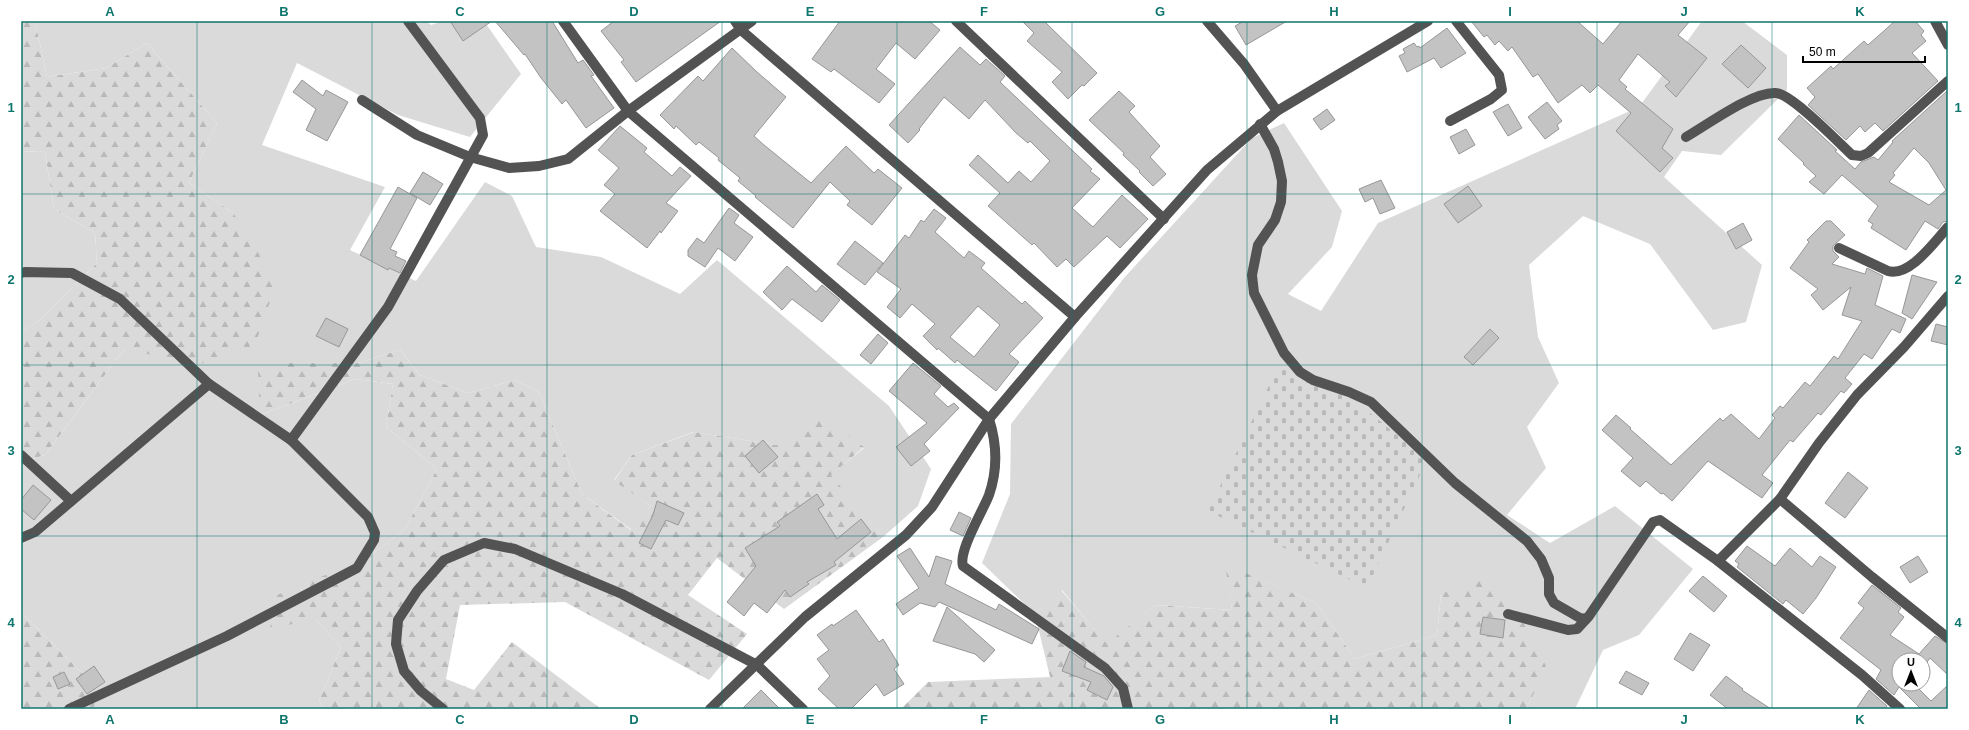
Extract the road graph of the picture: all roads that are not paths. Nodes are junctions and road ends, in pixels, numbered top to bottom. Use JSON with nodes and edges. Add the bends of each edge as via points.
{"nodes":[{"id":1,"x":408,"y":21,"type":"edge"},
{"id":2,"x":564,"y":21,"type":"edge"},
{"id":3,"x":735,"y":21,"type":"edge"},
{"id":4,"x":752,"y":21,"type":"edge"},
{"id":5,"x":956,"y":21,"type":"edge"},
{"id":6,"x":1206,"y":21,"type":"edge"},
{"id":7,"x":1428,"y":21,"type":"edge"},
{"id":8,"x":1456,"y":21,"type":"edge"},
{"id":9,"x":1935,"y":21,"type":"edge"},
{"id":10,"x":741,"y":30,"type":"junction"},
{"id":11,"x":1948,"y":45,"type":"edge"},
{"id":12,"x":1948,"y":81,"type":"edge"},
{"id":13,"x":362,"y":100,"type":"dead end"},
{"id":14,"x":628,"y":110,"type":"junction"},
{"id":15,"x":1277,"y":111,"type":"junction"},
{"id":16,"x":1450,"y":121,"type":"dead end"},
{"id":17,"x":1260,"y":124,"type":"junction"},
{"id":18,"x":1686,"y":137,"type":"dead end"},
{"id":19,"x":470,"y":157,"type":"junction"},
{"id":20,"x":1164,"y":218,"type":"junction"},
{"id":21,"x":1948,"y":227,"type":"edge"},
{"id":22,"x":1839,"y":248,"type":"dead end"},
{"id":23,"x":21,"y":273,"type":"edge"},
{"id":24,"x":1948,"y":296,"type":"edge"},
{"id":25,"x":1075,"y":317,"type":"junction"},
{"id":26,"x":209,"y":384,"type":"junction"},
{"id":27,"x":989,"y":419,"type":"junction"},
{"id":28,"x":291,"y":440,"type":"junction"},
{"id":29,"x":21,"y":454,"type":"edge"},
{"id":30,"x":1780,"y":499,"type":"junction"},
{"id":31,"x":71,"y":502,"type":"junction"},
{"id":32,"x":21,"y":538,"type":"edge"},
{"id":33,"x":1718,"y":561,"type":"junction"},
{"id":34,"x":1508,"y":614,"type":"dead end"},
{"id":35,"x":1586,"y":619,"type":"junction"},
{"id":36,"x":1948,"y":638,"type":"edge"},
{"id":37,"x":757,"y":665,"type":"junction"},
{"id":38,"x":69,"y":709,"type":"edge"},
{"id":39,"x":443,"y":709,"type":"edge"},
{"id":40,"x":710,"y":709,"type":"edge"},
{"id":41,"x":803,"y":709,"type":"edge"},
{"id":42,"x":1128,"y":709,"type":"edge"},
{"id":43,"x":1900,"y":709,"type":"edge"}],
"edges":[{"from":1,"to":19,"type":"street","via":[[480,118],[483,134]]},
{"from":2,"to":14,"type":"street"},
{"from":3,"to":10,"type":"street"},
{"from":4,"to":10,"type":"street"},
{"from":5,"to":20,"type":"street"},
{"from":6,"to":15,"type":"street","via":[[1244,64]]},
{"from":7,"to":15,"type":"street"},
{"from":8,"to":16,"type":"street","via":[[1499,75],[1502,90]]},
{"from":9,"to":11,"type":"street"},
{"from":10,"to":14,"type":"street"},
{"from":10,"to":25,"type":"street"},
{"from":12,"to":18,"type":"street","via":[[1868,153],[1861,156],[1852,154],[1809,115],[1776,93],[1734,107]]},
{"from":13,"to":19,"type":"street","via":[[417,135]]},
{"from":14,"to":19,"type":"street","via":[[568,159],[539,166],[509,168]]},
{"from":14,"to":27,"type":"street"},
{"from":15,"to":17,"type":"street"},
{"from":17,"to":20,"type":"street","via":[[1207,170]]},
{"from":17,"to":35,"type":"street","via":[[1278,162],[1282,181],[1281,202],[1275,220],[1258,245],[1252,276],[1254,293],[1284,353],[1300,372],[1313,380],[1371,402],[1455,483],[1527,541],[1541,559],[1549,578],[1549,594],[1554,603]]},
{"from":19,"to":28,"type":"street","via":[[388,307]]},
{"from":20,"to":25,"type":"street"},
{"from":21,"to":22,"type":"street","via":[[1914,263],[1901,272],[1895,273]]},
{"from":23,"to":26,"type":"street","via":[[72,273],[120,299]]},
{"from":24,"to":30,"type":"street","via":[[1856,395]]},
{"from":25,"to":27,"type":"street"},
{"from":26,"to":28,"type":"street"},
{"from":26,"to":31,"type":"street"},
{"from":27,"to":37,"type":"street","via":[[932,507],[906,535],[805,617]]},
{"from":27,"to":42,"type":"street","via":[[996,449],[995,474],[989,495],[970,536],[962,560],[963,566],[1105,668],[1123,688]]},
{"from":28,"to":38,"type":"street","via":[[368,517],[375,533],[374,540],[357,568],[227,636]]},
{"from":29,"to":31,"type":"street"},
{"from":30,"to":33,"type":"street"},
{"from":30,"to":36,"type":"street"},
{"from":31,"to":32,"type":"street","via":[[35,532]]},
{"from":33,"to":35,"type":"street","via":[[1662,522],[1654,521]]},
{"from":33,"to":43,"type":"street","via":[[1862,675]]},
{"from":34,"to":35,"type":"street","via":[[1573,631]]},
{"from":37,"to":39,"type":"street","via":[[622,594],[515,549],[484,543],[444,560],[417,591],[398,620],[396,644],[404,671]]},
{"from":37,"to":40,"type":"street"},
{"from":37,"to":41,"type":"street"}]}
